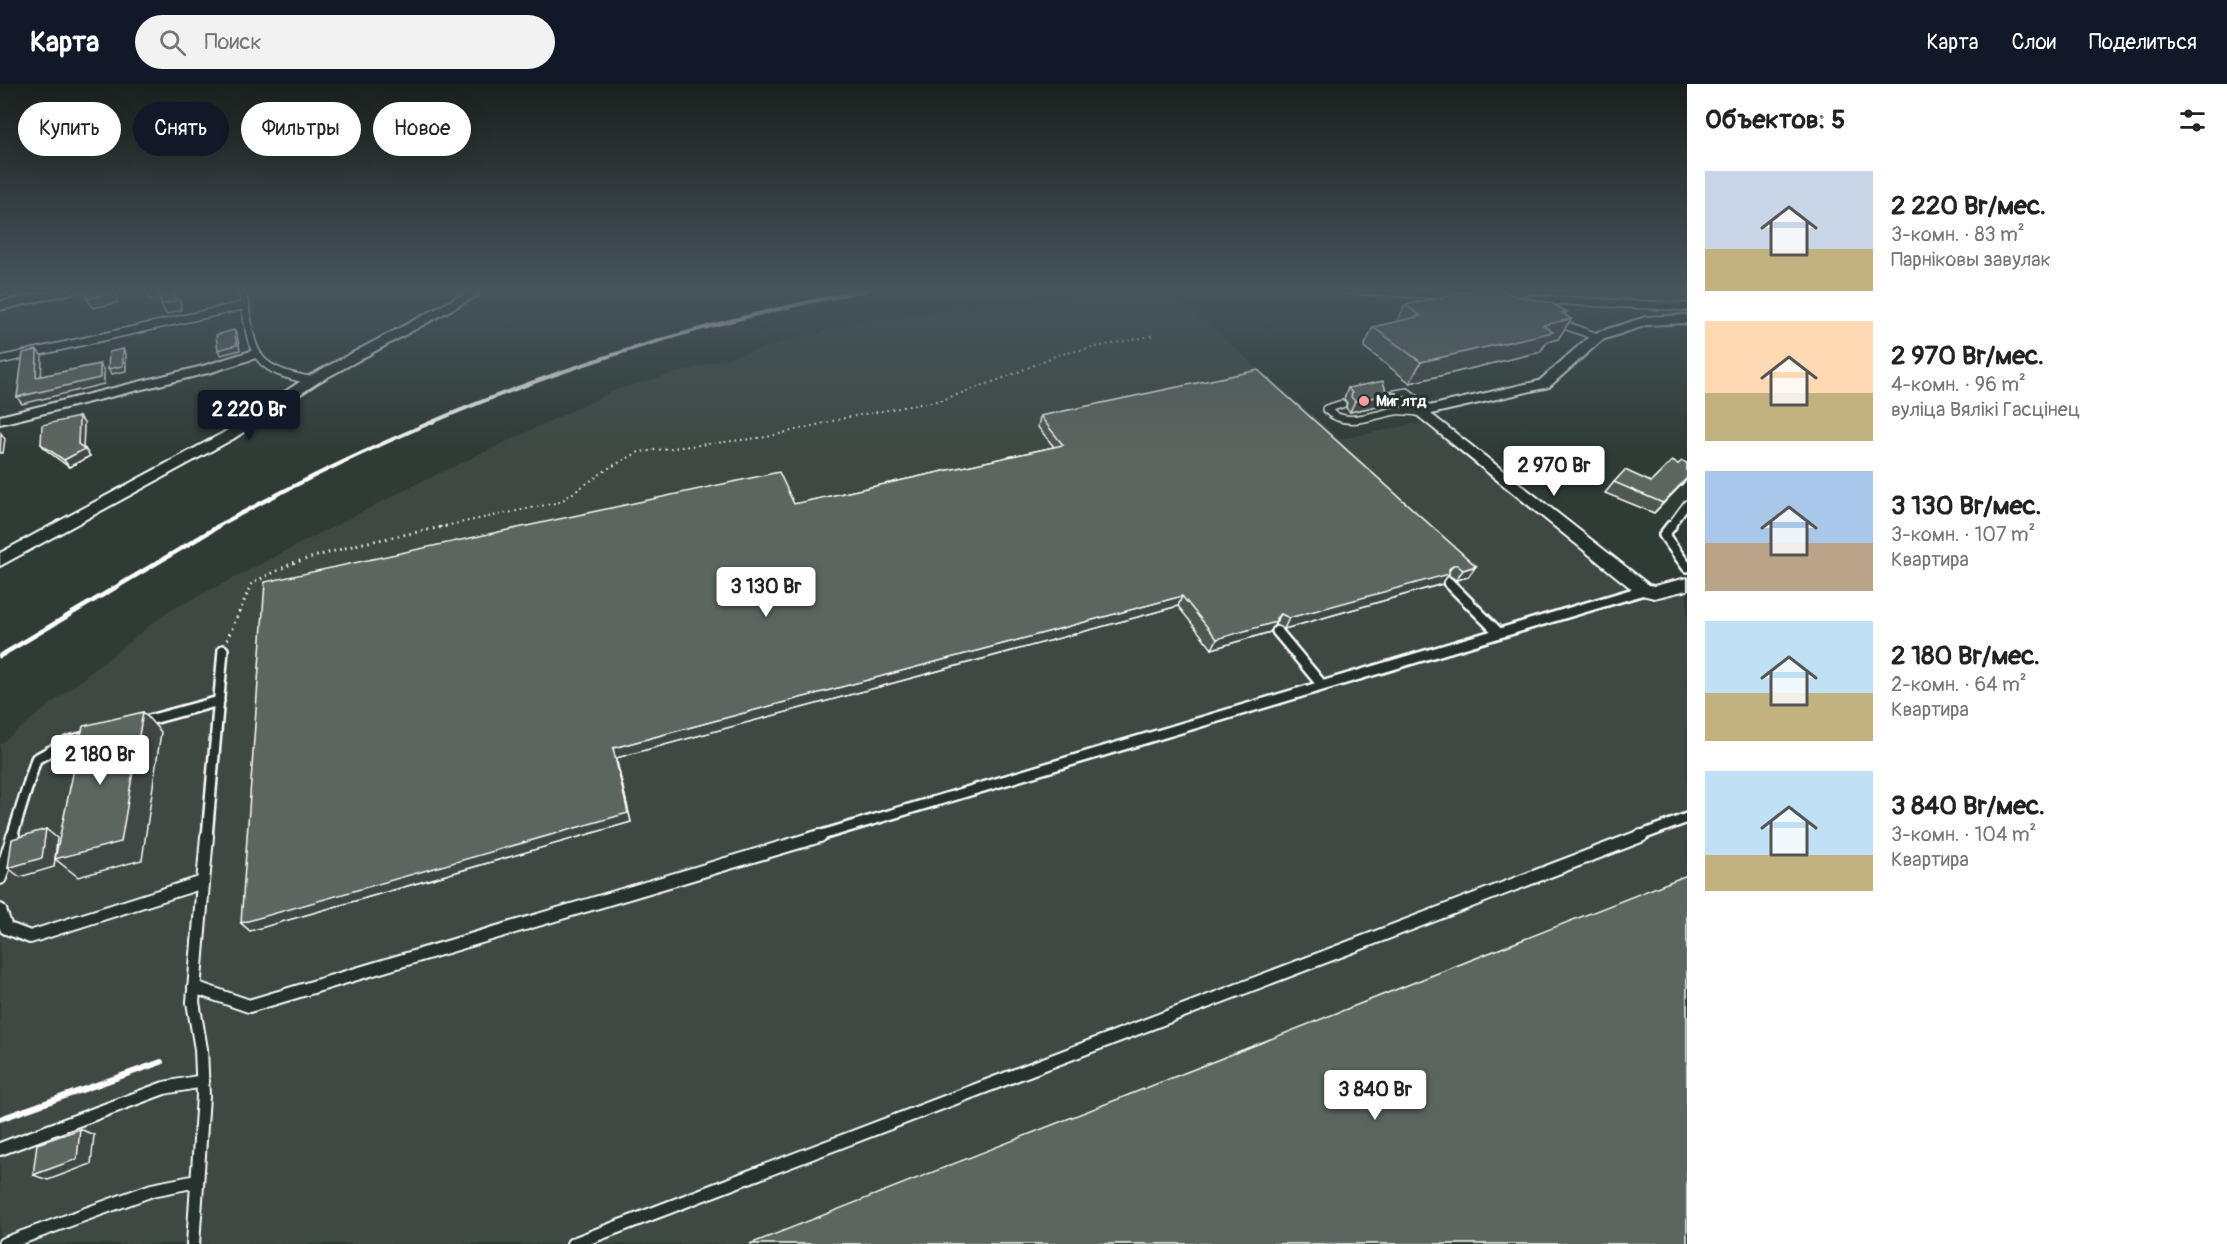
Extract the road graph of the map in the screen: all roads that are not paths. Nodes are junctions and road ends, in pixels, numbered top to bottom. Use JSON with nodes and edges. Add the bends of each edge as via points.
{"nodes":[{"id":1,"x":70,"y":344,"type":"edge"},
{"id":2,"x":252,"y":344,"type":"edge"},
{"id":3,"x":380,"y":344,"type":"edge"},
{"id":4,"x":1589,"y":344,"type":"edge"},
{"id":5,"x":254,"y":354,"type":"junction"},
{"id":6,"x":0,"y":360,"type":"edge"},
{"id":7,"x":312,"y":380,"type":"junction"},
{"id":8,"x":1384,"y":397,"type":"edge"},
{"id":9,"x":1342,"y":404,"type":"dead end"},
{"id":10,"x":1425,"y":411,"type":"junction"},
{"id":11,"x":0,"y":420,"type":"edge"},
{"id":12,"x":1687,"y":504,"type":"edge"},
{"id":13,"x":0,"y":560,"type":"edge"},
{"id":14,"x":1687,"y":567,"type":"edge"},
{"id":15,"x":1449,"y":582,"type":"edge"},
{"id":16,"x":1687,"y":584,"type":"edge"},
{"id":17,"x":1644,"y":590,"type":"junction"},
{"id":18,"x":1277,"y":631,"type":"edge"},
{"id":19,"x":1498,"y":632,"type":"junction"},
{"id":20,"x":223,"y":650,"type":"road end"},
{"id":21,"x":1322,"y":685,"type":"junction"},
{"id":22,"x":219,"y":701,"type":"junction"},
{"id":23,"x":127,"y":726,"type":"edge"},
{"id":24,"x":104,"y":732,"type":"edge"},
{"id":25,"x":1687,"y":819,"type":"edge"},
{"id":26,"x":0,"y":878,"type":"edge"},
{"id":27,"x":203,"y":882,"type":"junction"},
{"id":28,"x":0,"y":910,"type":"edge"},
{"id":29,"x":194,"y":987,"type":"junction"},
{"id":30,"x":203,"y":1081,"type":"junction"},
{"id":31,"x":0,"y":1149,"type":"edge"},
{"id":32,"x":197,"y":1181,"type":"junction"},
{"id":33,"x":4,"y":1244,"type":"edge"},
{"id":34,"x":193,"y":1244,"type":"edge"},
{"id":35,"x":573,"y":1244,"type":"edge"}],
"edges":[{"from":1,"to":6,"type":"lane"},
{"from":2,"to":5,"type":"lane"},
{"from":3,"to":7,"type":"street"},
{"from":4,"to":10,"type":"street","via":[[1544,384]]},
{"from":5,"to":7,"type":"lane","via":[[272,371]]},
{"from":5,"to":11,"type":"street"},
{"from":7,"to":13,"type":"street","via":[[228,436]]},
{"from":8,"to":10,"type":"lane","via":[[1407,392]]},
{"from":9,"to":10,"type":"lane","via":[[1326,409],[1338,418]]},
{"from":10,"to":17,"type":"street"},
{"from":12,"to":14,"type":"lane","via":[[1664,535]]},
{"from":15,"to":19,"type":"lane"},
{"from":16,"to":17,"type":"street","via":[[1654,592]]},
{"from":17,"to":19,"type":"lane"},
{"from":18,"to":21,"type":"lane"},
{"from":19,"to":21,"type":"lane"},
{"from":20,"to":22,"type":"lane"},
{"from":21,"to":29,"type":"lane","via":[[249,1006]]},
{"from":22,"to":23,"type":"lane"},
{"from":22,"to":27,"type":"lane"},
{"from":24,"to":26,"type":"lane","via":[[69,741],[36,759]]},
{"from":25,"to":35,"type":"lane"},
{"from":27,"to":28,"type":"lane","via":[[30,937],[6,927]]},
{"from":27,"to":29,"type":"lane"},
{"from":29,"to":30,"type":"lane"},
{"from":30,"to":31,"type":"lane","via":[[164,1088]]},
{"from":30,"to":32,"type":"lane"},
{"from":32,"to":33,"type":"lane","via":[[152,1190]]},
{"from":32,"to":34,"type":"lane"}]}
